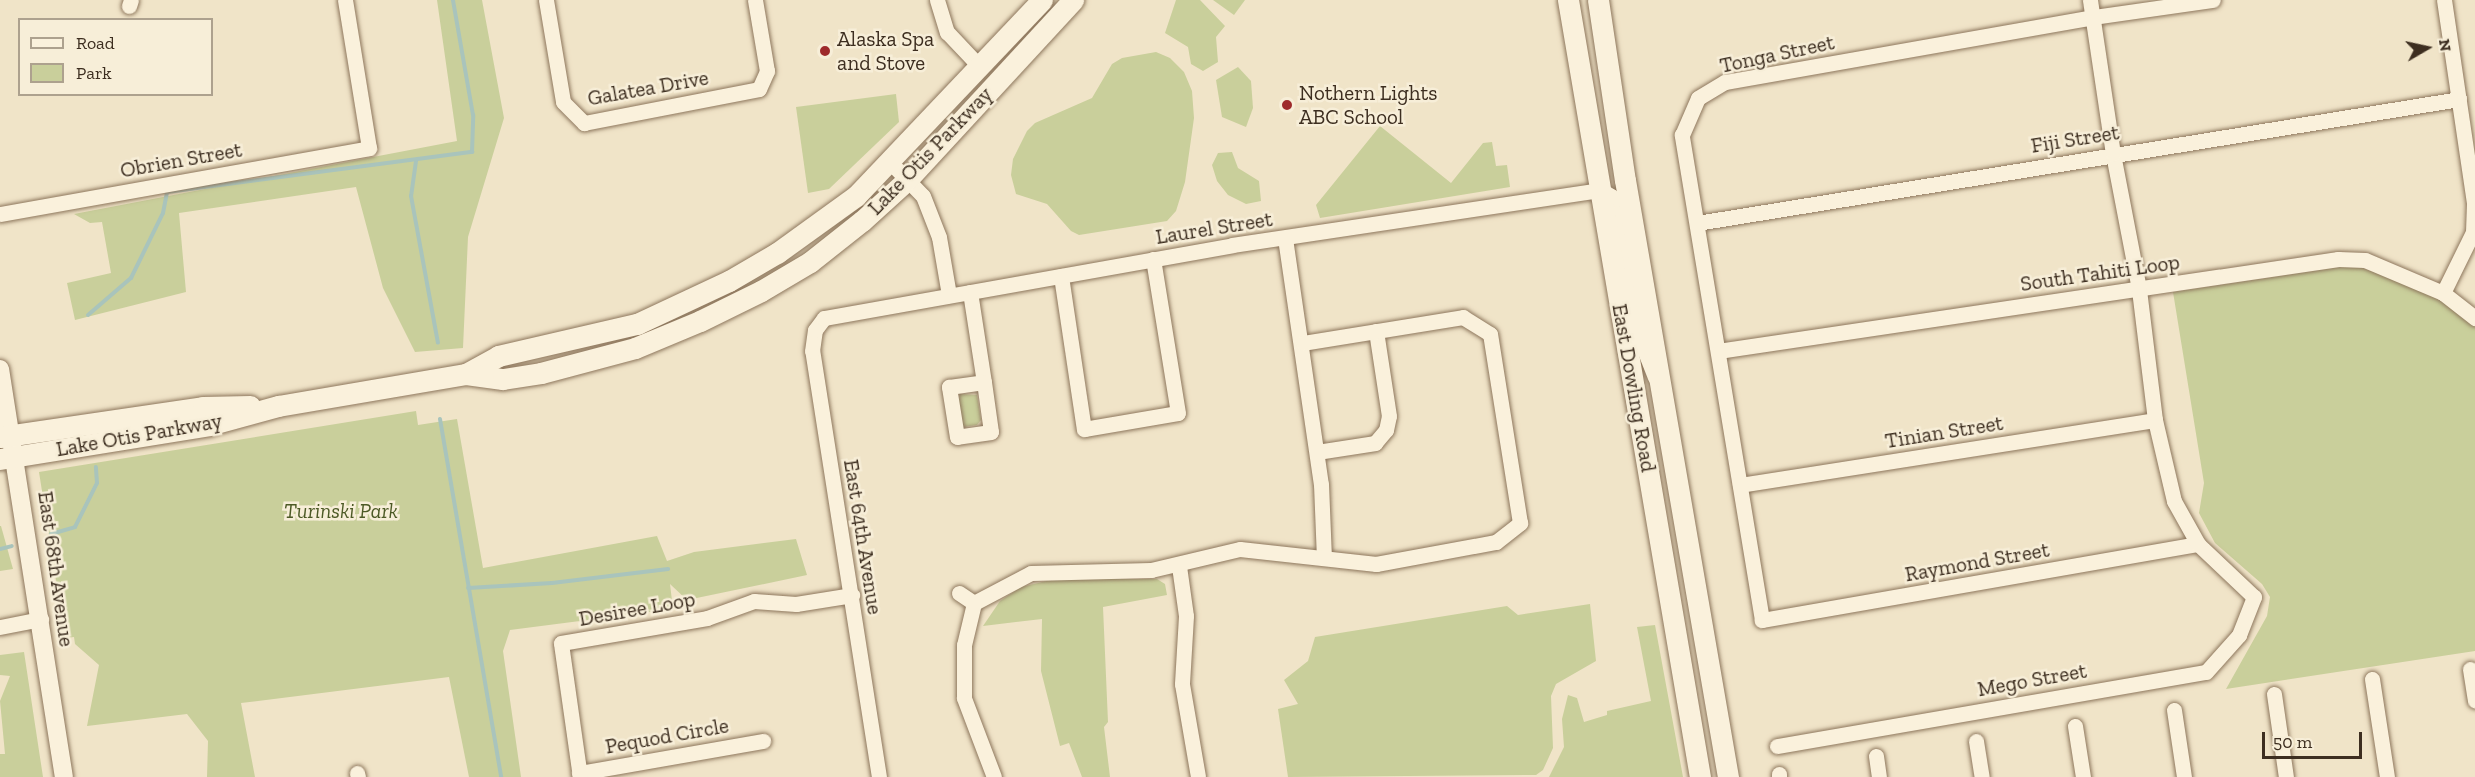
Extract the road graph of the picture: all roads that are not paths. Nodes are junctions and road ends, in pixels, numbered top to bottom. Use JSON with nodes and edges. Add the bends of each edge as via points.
{"nodes":[{"id":1,"x":345,"y":0,"type":"edge"},
{"id":2,"x":546,"y":0,"type":"edge"},
{"id":3,"x":755,"y":0,"type":"edge"},
{"id":4,"x":936,"y":0,"type":"edge"},
{"id":5,"x":1042,"y":0,"type":"edge"},
{"id":6,"x":1073,"y":0,"type":"edge"},
{"id":7,"x":1568,"y":0,"type":"edge"},
{"id":8,"x":1598,"y":0,"type":"edge"},
{"id":9,"x":2090,"y":0,"type":"edge"},
{"id":10,"x":2213,"y":0,"type":"edge"},
{"id":11,"x":2444,"y":0,"type":"edge"},
{"id":12,"x":2093,"y":17,"type":"junction"},
{"id":13,"x":979,"y":66,"type":"junction"},
{"id":14,"x":2459,"y":99,"type":"junction"},
{"id":15,"x":957,"y":124,"type":"junction"},
{"id":16,"x":2113,"y":154,"type":"junction"},
{"id":17,"x":890,"y":162,"type":"junction"},
{"id":18,"x":907,"y":180,"type":"junction"},
{"id":19,"x":1601,"y":190,"type":"junction"},
{"id":20,"x":0,"y":214,"type":"edge"},
{"id":21,"x":1697,"y":223,"type":"junction"},
{"id":22,"x":1285,"y":238,"type":"junction"},
{"id":23,"x":1154,"y":259,"type":"junction"},
{"id":24,"x":1061,"y":276,"type":"junction"},
{"id":25,"x":2139,"y":289,"type":"junction"},
{"id":26,"x":970,"y":292,"type":"junction"},
{"id":27,"x":2443,"y":293,"type":"junction"},
{"id":28,"x":949,"y":295,"type":"junction"},
{"id":29,"x":836,"y":316,"type":"joint"},
{"id":30,"x":2475,"y":318,"type":"edge"},
{"id":31,"x":1376,"y":331,"type":"junction"},
{"id":32,"x":607,"y":332,"type":"junction"},
{"id":33,"x":1303,"y":343,"type":"junction"},
{"id":34,"x":1718,"y":351,"type":"junction"},
{"id":35,"x":0,"y":369,"type":"edge"},
{"id":36,"x":541,"y":373,"type":"junction"},
{"id":37,"x":466,"y":374,"type":"junction"},
{"id":38,"x":984,"y":382,"type":"dead end"},
{"id":39,"x":1660,"y":383,"type":"junction"},
{"id":40,"x":2155,"y":420,"type":"junction"},
{"id":41,"x":7,"y":447,"type":"edge"},
{"id":42,"x":1317,"y":452,"type":"junction"},
{"id":43,"x":1740,"y":485,"type":"junction"},
{"id":44,"x":2198,"y":544,"type":"junction"},
{"id":45,"x":1324,"y":558,"type":"junction"},
{"id":46,"x":1179,"y":566,"type":"junction"},
{"id":47,"x":959,"y":593,"type":"dead end"},
{"id":48,"x":852,"y":595,"type":"junction"},
{"id":49,"x":974,"y":603,"type":"junction"},
{"id":50,"x":41,"y":619,"type":"junction"},
{"id":51,"x":1762,"y":620,"type":"joint"},
{"id":52,"x":0,"y":627,"type":"edge"},
{"id":53,"x":2470,"y":669,"type":"dead end"},
{"id":54,"x":2372,"y":679,"type":"dead end"},
{"id":55,"x":2274,"y":694,"type":"dead end"},
{"id":56,"x":2475,"y":701,"type":"edge"},
{"id":57,"x":2174,"y":710,"type":"dead end"},
{"id":58,"x":2075,"y":726,"type":"dead end"},
{"id":59,"x":763,"y":741,"type":"dead end"},
{"id":60,"x":1976,"y":741,"type":"dead end"},
{"id":61,"x":1777,"y":746,"type":"dead end"},
{"id":62,"x":1876,"y":756,"type":"dead end"},
{"id":63,"x":580,"y":775,"type":"edge"},
{"id":64,"x":64,"y":777,"type":"edge"},
{"id":65,"x":879,"y":777,"type":"edge"},
{"id":66,"x":994,"y":777,"type":"edge"},
{"id":67,"x":1198,"y":777,"type":"edge"},
{"id":68,"x":1700,"y":777,"type":"edge"},
{"id":69,"x":1728,"y":777,"type":"edge"},
{"id":70,"x":1879,"y":777,"type":"edge"},
{"id":71,"x":1982,"y":777,"type":"edge"},
{"id":72,"x":2083,"y":777,"type":"edge"},
{"id":73,"x":2184,"y":777,"type":"edge"},
{"id":74,"x":2286,"y":777,"type":"edge"},
{"id":75,"x":2387,"y":777,"type":"edge"}],
"edges":[{"from":1,"to":20,"type":"street","name":"Obrien Street","via":[[369,148]]},
{"from":2,"to":3,"type":"street","name":"Galatea Drive","via":[[563,102],[584,123],[759,89],[767,71]]},
{"from":4,"to":13,"type":"street","via":[[947,32]]},
{"from":5,"to":13,"type":"main road","name":"Lake Otis Parkway"},
{"from":6,"to":15,"type":"main road","name":"Lake Otis Parkway"},
{"from":7,"to":19,"type":"main road","name":"East Dowling Road"},
{"from":8,"to":39,"type":"main road","name":"East Dowling Road"},
{"from":9,"to":12,"type":"street"},
{"from":10,"to":12,"type":"street","name":"Tonga Street"},
{"from":11,"to":14,"type":"street"},
{"from":12,"to":16,"type":"street"},
{"from":12,"to":21,"type":"street","name":"Tonga Street","via":[[1725,82],[1698,98],[1682,135]]},
{"from":13,"to":15,"type":"main road","via":[[979,82]]},
{"from":13,"to":17,"type":"main road","name":"Lake Otis Parkway"},
{"from":14,"to":16,"type":"street","name":"Fiji Street"},
{"from":14,"to":27,"type":"street","via":[[2474,203],[2473,232]]},
{"from":15,"to":18,"type":"main road","name":"Lake Otis Parkway"},
{"from":16,"to":21,"type":"street","name":"Fiji Street"},
{"from":16,"to":25,"type":"street"},
{"from":17,"to":18,"type":"street"},
{"from":17,"to":32,"type":"main road","name":"Lake Otis Parkway","via":[[856,196],[777,253],[729,281],[647,319]]},
{"from":18,"to":28,"type":"street","via":[[922,196],[939,237]]},
{"from":18,"to":36,"type":"main road","name":"Lake Otis Parkway","via":[[810,262],[761,291],[634,348]]},
{"from":19,"to":22,"type":"street","name":"Laurel Street"},
{"from":19,"to":39,"type":"street","via":[[1611,196],[1620,212],[1643,356]]},
{"from":19,"to":68,"type":"main road","name":"East Dowling Road"},
{"from":21,"to":34,"type":"street","name":"Tonga Street"},
{"from":22,"to":23,"type":"street","name":"Laurel Street"},
{"from":22,"to":33,"type":"street"},
{"from":23,"to":24,"type":"street","name":"Laurel Street"},
{"from":23,"to":24,"type":"street","via":[[1178,413],[1084,429]]},
{"from":24,"to":26,"type":"street","name":"Laurel Street"},
{"from":25,"to":27,"type":"street","name":"South Tahiti Loop","via":[[2338,259],[2365,260]]},
{"from":25,"to":34,"type":"street","name":"South Tahiti Loop"},
{"from":25,"to":40,"type":"street"},
{"from":26,"to":28,"type":"street","name":"Laurel Street"},
{"from":26,"to":38,"type":"street"},
{"from":27,"to":30,"type":"street","name":"South Tahiti Loop"},
{"from":28,"to":29,"type":"street","name":"Laurel Street"},
{"from":29,"to":48,"type":"street","name":"East 64th Avenue","via":[[824,318],[815,330],[812,351]]},
{"from":31,"to":33,"type":"street"},
{"from":31,"to":42,"type":"street","via":[[1389,416],[1386,430],[1375,443]]},
{"from":31,"to":45,"type":"street","via":[[1463,317],[1490,334],[1520,523],[1496,542],[1376,564]]},
{"from":32,"to":36,"type":"main road","via":[[595,350],[549,362]]},
{"from":32,"to":37,"type":"main road","name":"Lake Otis Parkway","via":[[498,356]]},
{"from":33,"to":42,"type":"street"},
{"from":34,"to":43,"type":"street","name":"Tonga Street"},
{"from":35,"to":41,"type":"street","name":"East 68th Avenue"},
{"from":36,"to":37,"type":"main road","name":"Lake Otis Parkway","via":[[503,379]]},
{"from":37,"to":41,"type":"main road","name":"Lake Otis Parkway","via":[[278,406],[208,425]]},
{"from":39,"to":69,"type":"main road","name":"East Dowling Road"},
{"from":40,"to":43,"type":"street","name":"Tinian Street"},
{"from":40,"to":44,"type":"street","via":[[2174,501]]},
{"from":41,"to":50,"type":"street","name":"East 68th Avenue"},
{"from":42,"to":45,"type":"street"},
{"from":43,"to":51,"type":"street","name":"Tonga Street"},
{"from":44,"to":51,"type":"street","name":"Raymond Street"},
{"from":44,"to":61,"type":"street","name":"Mego Street","via":[[2254,597],[2239,635],[2205,672]]},
{"from":45,"to":46,"type":"street","via":[[1240,549]]},
{"from":46,"to":49,"type":"street","via":[[1031,573]]},
{"from":46,"to":67,"type":"street","via":[[1186,616],[1182,684]]},
{"from":47,"to":49,"type":"street"},
{"from":48,"to":63,"type":"street","name":"Desiree Loop","via":[[796,604],[754,601],[707,618],[561,643]]},
{"from":48,"to":65,"type":"street","name":"East 64th Avenue"},
{"from":49,"to":66,"type":"street","via":[[964,645],[964,698]]},
{"from":50,"to":52,"type":"street"},
{"from":50,"to":64,"type":"street","name":"East 68th Avenue"},
{"from":53,"to":56,"type":"street"},
{"from":54,"to":75,"type":"street"},
{"from":55,"to":74,"type":"street"},
{"from":57,"to":73,"type":"street"},
{"from":58,"to":72,"type":"street"},
{"from":59,"to":63,"type":"street","name":"Pequod Circle"},
{"from":60,"to":71,"type":"street"},
{"from":62,"to":70,"type":"street"}]}
